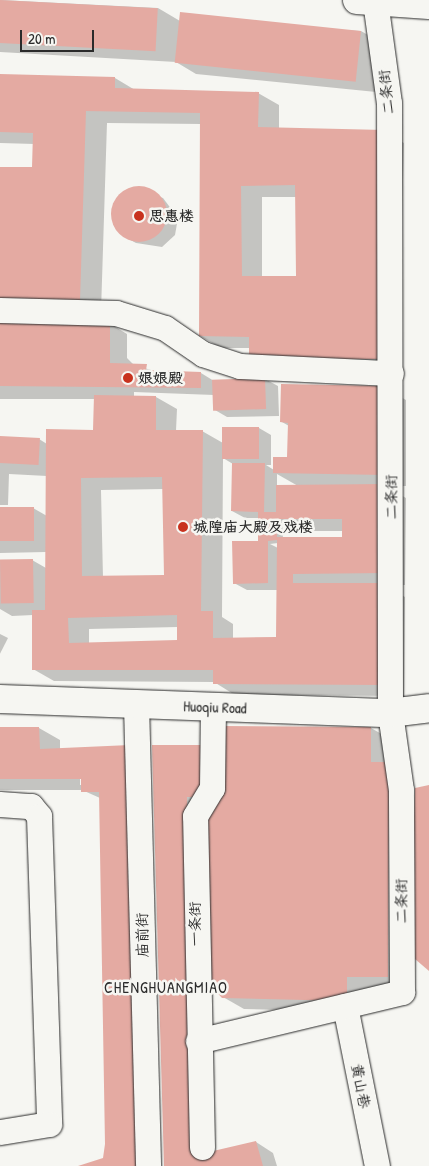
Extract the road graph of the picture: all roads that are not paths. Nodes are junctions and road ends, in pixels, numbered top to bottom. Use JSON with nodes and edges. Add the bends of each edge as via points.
{"nodes":[{"id":1,"x":366,"y":1,"type":"edge"},
{"id":2,"x":429,"y":5,"type":"edge"},
{"id":3,"x":0,"y":310,"type":"edge"},
{"id":4,"x":391,"y":373,"type":"junction"},
{"id":5,"x":0,"y":699,"type":"edge"},
{"id":6,"x":136,"y":704,"type":"junction"},
{"id":7,"x":213,"y":707,"type":"junction"},
{"id":8,"x":429,"y":708,"type":"edge"},
{"id":9,"x":390,"y":713,"type":"junction"},
{"id":10,"x":0,"y":804,"type":"edge"},
{"id":11,"x":345,"y":1006,"type":"junction"},
{"id":12,"x":198,"y":1041,"type":"junction"},
{"id":13,"x":0,"y":1132,"type":"edge"},
{"id":14,"x":202,"y":1148,"type":"dead end"},
{"id":15,"x":148,"y":1166,"type":"edge"},
{"id":16,"x":377,"y":1166,"type":"edge"}],
"edges":[{"from":1,"to":2,"type":"street"},
{"from":1,"to":4,"type":"street","name":"二条街","via":[[389,103]]},
{"from":3,"to":4,"type":"street","via":[[116,313],[165,328],[203,354],[240,366]]},
{"from":4,"to":9,"type":"street","name":"二条街"},
{"from":5,"to":6,"type":"street","name":"Huoqiu Road"},
{"from":6,"to":7,"type":"street","name":"Huoqiu Road"},
{"from":6,"to":15,"type":"street","name":"庙前街"},
{"from":7,"to":9,"type":"street","name":"Huoqiu Road"},
{"from":7,"to":12,"type":"street","name":"一条街","via":[[211,795],[195,816]]},
{"from":8,"to":9,"type":"street","name":"Huoqiu Road"},
{"from":9,"to":11,"type":"street","name":"二条街","via":[[400,790],[402,992]]},
{"from":10,"to":13,"type":"street","via":[[31,806],[39,816],[49,1124]]},
{"from":11,"to":12,"type":"street"},
{"from":11,"to":16,"type":"street","name":"黄山巷"},
{"from":12,"to":14,"type":"street","name":"一条街"}]}
